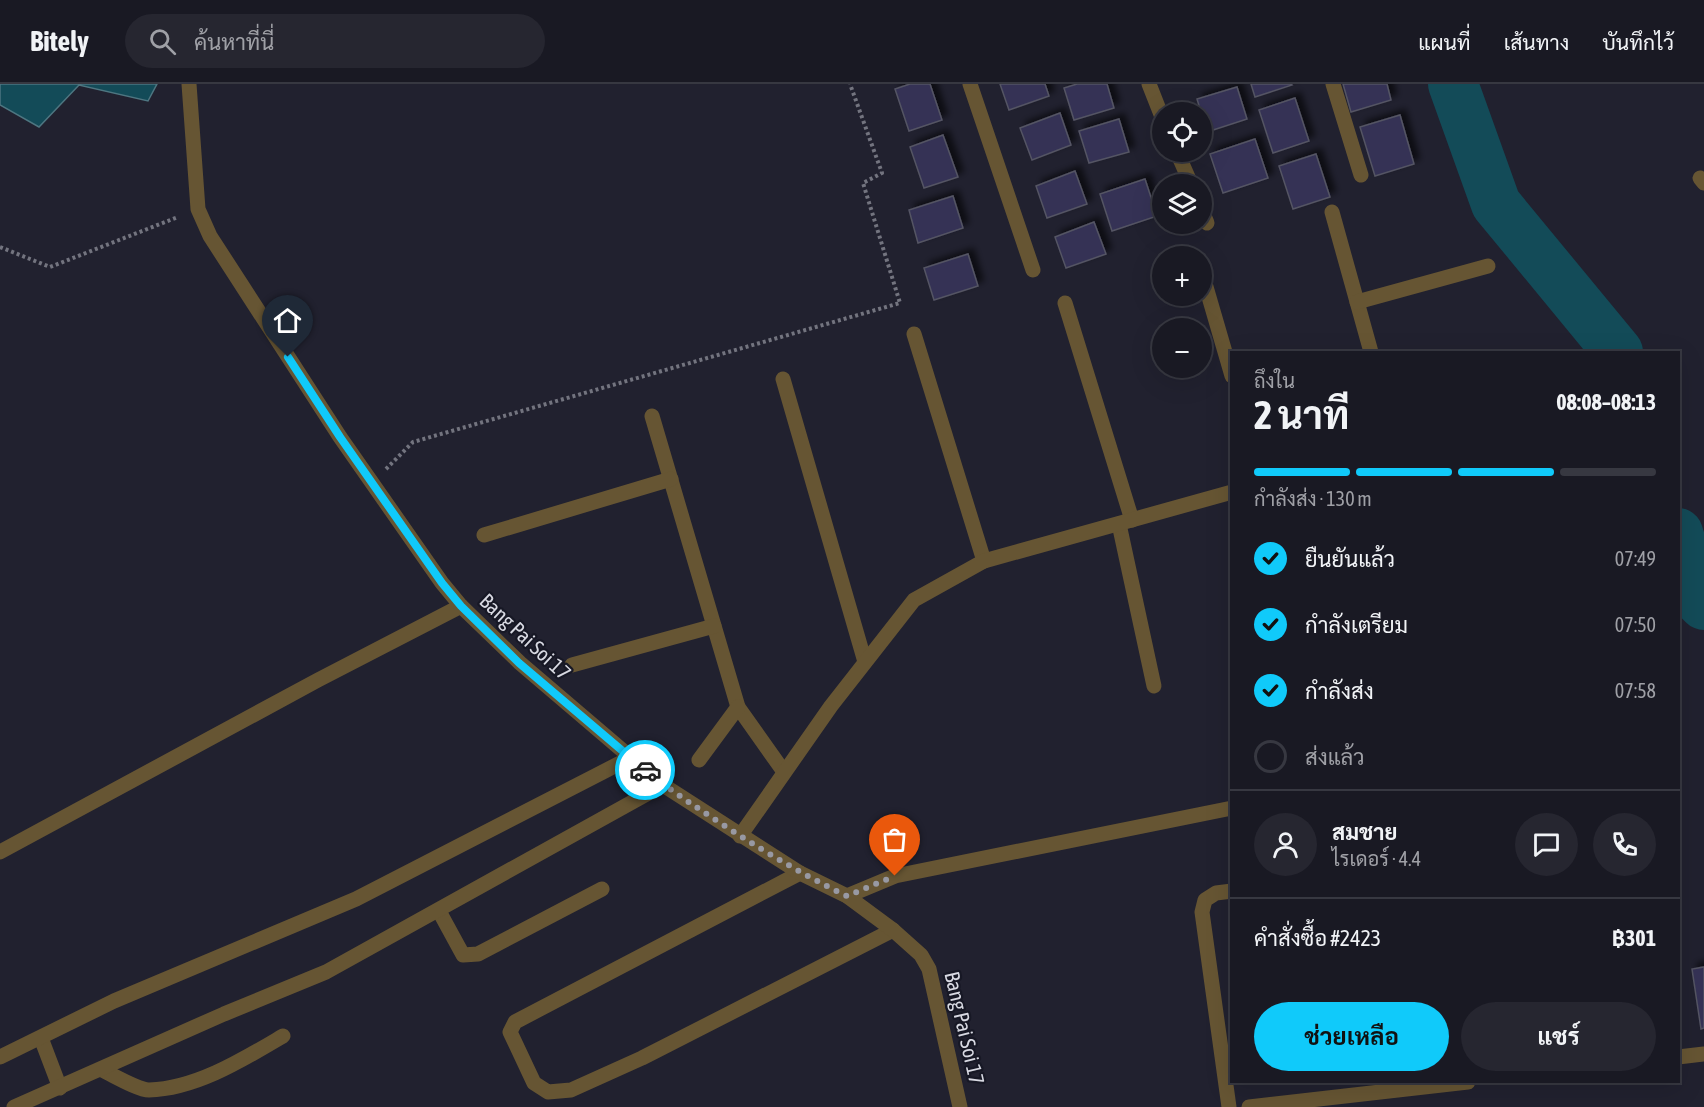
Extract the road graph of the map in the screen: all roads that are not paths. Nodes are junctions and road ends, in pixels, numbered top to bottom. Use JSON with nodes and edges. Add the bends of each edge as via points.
{"nodes":[{"id":1,"x":189,"y":84,"type":"edge"},
{"id":2,"x":970,"y":84,"type":"edge"},
{"id":3,"x":1149,"y":84,"type":"edge"},
{"id":4,"x":1333,"y":84,"type":"edge"},
{"id":5,"x":1156,"y":102,"type":"edge"},
{"id":6,"x":1361,"y":175,"type":"dead end"},
{"id":7,"x":1332,"y":212,"type":"dead end"},
{"id":8,"x":1488,"y":266,"type":"dead end"},
{"id":9,"x":1033,"y":270,"type":"dead end"},
{"id":10,"x":1357,"y":302,"type":"junction"},
{"id":11,"x":1065,"y":303,"type":"dead end"},
{"id":12,"x":1212,"y":306,"type":"edge"},
{"id":13,"x":914,"y":334,"type":"dead end"},
{"id":14,"x":1371,"y":351,"type":"edge"},
{"id":15,"x":1230,"y":369,"type":"edge"},
{"id":16,"x":783,"y":379,"type":"dead end"},
{"id":17,"x":652,"y":416,"type":"dead end"},
{"id":18,"x":671,"y":479,"type":"junction"},
{"id":19,"x":1230,"y":493,"type":"edge"},
{"id":20,"x":1126,"y":522,"type":"junction"},
{"id":21,"x":484,"y":535,"type":"dead end"},
{"id":22,"x":984,"y":561,"type":"junction"},
{"id":23,"x":461,"y":606,"type":"junction"},
{"id":24,"x":714,"y":626,"type":"junction"},
{"id":25,"x":865,"y":662,"type":"junction"},
{"id":26,"x":572,"y":665,"type":"dead end"},
{"id":27,"x":1154,"y":686,"type":"dead end"},
{"id":28,"x":738,"y":707,"type":"junction"},
{"id":29,"x":630,"y":758,"type":"junction"},
{"id":30,"x":699,"y":760,"type":"dead end"},
{"id":31,"x":784,"y":772,"type":"junction"},
{"id":32,"x":663,"y":785,"type":"junction"},
{"id":33,"x":1230,"y":808,"type":"edge"},
{"id":34,"x":740,"y":836,"type":"junction"},
{"id":35,"x":0,"y":852,"type":"edge"},
{"id":36,"x":801,"y":873,"type":"junction"},
{"id":37,"x":602,"y":889,"type":"dead end"},
{"id":38,"x":1230,"y":891,"type":"edge"},
{"id":39,"x":847,"y":896,"type":"junction"},
{"id":40,"x":439,"y":911,"type":"junction"},
{"id":41,"x":893,"y":930,"type":"junction"},
{"id":42,"x":283,"y":1036,"type":"dead end"},
{"id":43,"x":41,"y":1038,"type":"junction"},
{"id":44,"x":1704,"y":1054,"type":"edge"},
{"id":45,"x":0,"y":1057,"type":"edge"},
{"id":46,"x":1680,"y":1057,"type":"edge"},
{"id":47,"x":1227,"y":1065,"type":"edge"},
{"id":48,"x":102,"y":1070,"type":"junction"},
{"id":49,"x":1459,"y":1083,"type":"edge"},
{"id":50,"x":60,"y":1088,"type":"junction"},
{"id":51,"x":14,"y":1107,"type":"edge"},
{"id":52,"x":960,"y":1107,"type":"edge"},
{"id":53,"x":1229,"y":1107,"type":"edge"},
{"id":54,"x":1249,"y":1107,"type":"edge"},
{"id":55,"x":1253,"y":1107,"type":"edge"}],
"edges":[{"from":1,"to":23,"type":"street","name":"Bang Pai Soi 17","via":[[198,209],[210,236],[340,437]]},
{"from":2,"to":9,"type":"street"},
{"from":3,"to":5,"type":"street"},
{"from":4,"to":6,"type":"street"},
{"from":7,"to":10,"type":"street"},
{"from":8,"to":10,"type":"street"},
{"from":10,"to":14,"type":"street"},
{"from":11,"to":20,"type":"street"},
{"from":12,"to":15,"type":"street"},
{"from":13,"to":22,"type":"street"},
{"from":16,"to":25,"type":"street"},
{"from":17,"to":18,"type":"street"},
{"from":18,"to":21,"type":"street"},
{"from":18,"to":24,"type":"street"},
{"from":19,"to":20,"type":"street"},
{"from":20,"to":22,"type":"street"},
{"from":20,"to":27,"type":"street"},
{"from":22,"to":25,"type":"street","via":[[914,600]]},
{"from":23,"to":29,"type":"street","name":"Bang Pai Soi 17","via":[[519,663]]},
{"from":23,"to":35,"type":"street"},
{"from":24,"to":26,"type":"street"},
{"from":24,"to":28,"type":"street"},
{"from":25,"to":31,"type":"street"},
{"from":28,"to":30,"type":"street"},
{"from":28,"to":31,"type":"street"},
{"from":29,"to":32,"type":"street","name":"Bang Pai Soi 17"},
{"from":29,"to":43,"type":"street","via":[[356,899],[114,1001]]},
{"from":31,"to":34,"type":"street"},
{"from":32,"to":34,"type":"street","name":"Bang Pai Soi 17"},
{"from":32,"to":40,"type":"street"},
{"from":33,"to":39,"type":"street","via":[[895,876]]},
{"from":34,"to":36,"type":"street","name":"Bang Pai Soi 17"},
{"from":36,"to":39,"type":"street","name":"Bang Pai Soi 17"},
{"from":36,"to":41,"type":"street","via":[[515,1022],[510,1032],[534,1083],[548,1092],[571,1090]]},
{"from":37,"to":40,"type":"street","via":[[478,954],[463,956]]},
{"from":38,"to":47,"type":"street","via":[[1205,900],[1202,912]]},
{"from":39,"to":41,"type":"street","name":"Bang Pai Soi 17"},
{"from":40,"to":48,"type":"street","via":[[326,972]]},
{"from":41,"to":52,"type":"street","name":"Bang Pai Soi 17","via":[[921,955],[929,969]]},
{"from":42,"to":48,"type":"street","via":[[225,1070],[180,1084],[147,1090]]},
{"from":43,"to":45,"type":"street"},
{"from":43,"to":50,"type":"street"},
{"from":44,"to":46,"type":"street"},
{"from":47,"to":53,"type":"street"},
{"from":48,"to":50,"type":"street"},
{"from":49,"to":55,"type":"street"},
{"from":50,"to":51,"type":"street"},
{"from":54,"to":55,"type":"street"}]}
